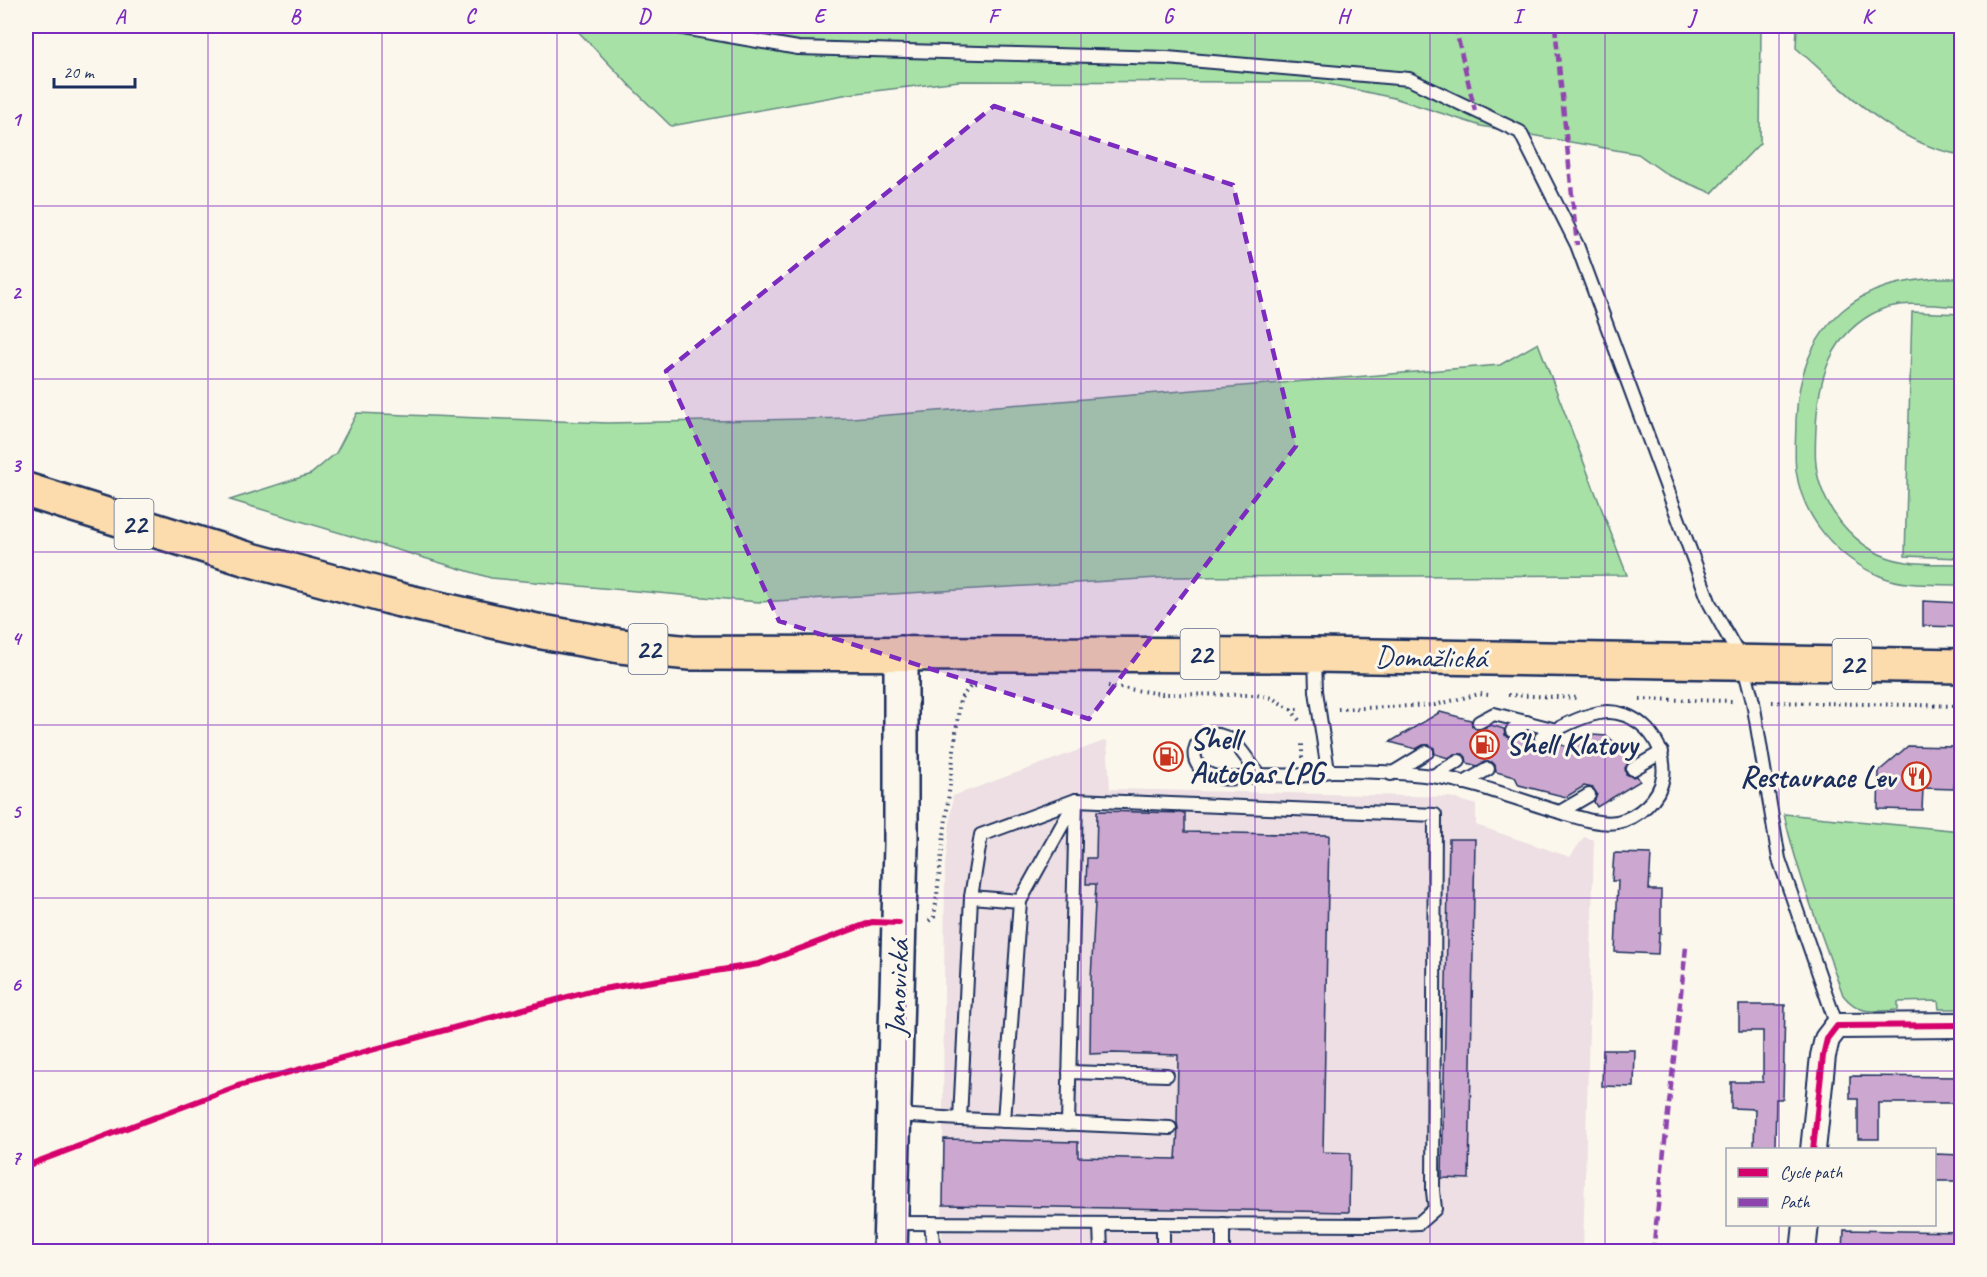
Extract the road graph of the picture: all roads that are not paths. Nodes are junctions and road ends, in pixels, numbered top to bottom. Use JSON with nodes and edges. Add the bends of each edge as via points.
{"nodes":[{"id":1,"x":672,"y":26,"type":"edge"},
{"id":2,"x":26,"y":490,"type":"edge"},
{"id":3,"x":901,"y":653,"type":"junction"},
{"id":4,"x":1315,"y":655,"type":"junction"},
{"id":5,"x":1743,"y":663,"type":"junction"},
{"id":6,"x":1962,"y":666,"type":"edge"},
{"id":7,"x":1479,"y":722,"type":"dead end"},
{"id":8,"x":1527,"y":722,"type":"junction"},
{"id":9,"x":1556,"y":730,"type":"junction"},
{"id":10,"x":1512,"y":731,"type":"dead end"},
{"id":11,"x":1541,"y":738,"type":"dead end"},
{"id":12,"x":1427,"y":752,"type":"dead end"},
{"id":13,"x":1662,"y":752,"type":"junction"},
{"id":14,"x":1459,"y":761,"type":"dead end"},
{"id":15,"x":1488,"y":769,"type":"dead end"},
{"id":16,"x":1633,"y":769,"type":"dead end"},
{"id":17,"x":1328,"y":771,"type":"junction"},
{"id":18,"x":1391,"y":774,"type":"junction"},
{"id":19,"x":1259,"y":775,"type":"junction"},
{"id":20,"x":1433,"y":776,"type":"junction"},
{"id":21,"x":1464,"y":783,"type":"junction"},
{"id":22,"x":1589,"y":795,"type":"dead end"},
{"id":23,"x":1076,"y":800,"type":"junction"},
{"id":24,"x":1560,"y":812,"type":"junction"},
{"id":25,"x":971,"y":897,"type":"junction"},
{"id":26,"x":1020,"y":901,"type":"junction"},
{"id":27,"x":1962,"y":1025,"type":"edge"},
{"id":28,"x":1837,"y":1026,"type":"junction"},
{"id":29,"x":1069,"y":1072,"type":"junction"},
{"id":30,"x":1167,"y":1075,"type":"dead end"},
{"id":31,"x":893,"y":1115,"type":"junction"},
{"id":32,"x":960,"y":1119,"type":"junction"},
{"id":33,"x":1004,"y":1121,"type":"junction"},
{"id":34,"x":1068,"y":1124,"type":"junction"},
{"id":35,"x":1170,"y":1128,"type":"dead end"},
{"id":36,"x":1813,"y":1148,"type":"edge"},
{"id":37,"x":931,"y":1223,"type":"junction"},
{"id":38,"x":1100,"y":1224,"type":"junction"},
{"id":39,"x":1163,"y":1224,"type":"junction"},
{"id":40,"x":1223,"y":1224,"type":"junction"},
{"id":41,"x":1806,"y":1226,"type":"edge"},
{"id":42,"x":890,"y":1237,"type":"edge"},
{"id":43,"x":934,"y":1251,"type":"edge"},
{"id":44,"x":1101,"y":1251,"type":"edge"},
{"id":45,"x":1163,"y":1251,"type":"edge"},
{"id":46,"x":1222,"y":1251,"type":"edge"},
{"id":47,"x":1803,"y":1251,"type":"edge"}],
"edges":[{"from":1,"to":5,"type":"lane","via":[[798,48],[1167,58],[1409,80],[1520,132],[1576,245],[1710,604]]},
{"from":2,"to":3,"type":"main road","number":"22","via":[[244,558],[400,600],[537,631],[620,646],[690,653]]},
{"from":3,"to":4,"type":"main road","name":"Domažlická","number":"22"},
{"from":3,"to":31,"type":"main road","name":"Janovická","via":[[901,845]]},
{"from":4,"to":5,"type":"main road","name":"Domažlická","number":"22"},
{"from":4,"to":17,"type":"lane","via":[[1318,710]]},
{"from":5,"to":6,"type":"main road","name":"Domažlická","number":"22"},
{"from":5,"to":28,"type":"lane","via":[[1779,859]]},
{"from":7,"to":8,"type":"lane","via":[[1494,714]]},
{"from":8,"to":9,"type":"lane"},
{"from":8,"to":10,"type":"lane"},
{"from":9,"to":11,"type":"lane"},
{"from":9,"to":13,"type":"lane","via":[[1600,712],[1615,713],[1647,728]]},
{"from":12,"to":18,"type":"lane"},
{"from":13,"to":16,"type":"lane"},
{"from":13,"to":24,"type":"lane","via":[[1663,780],[1655,798],[1639,812],[1617,822],[1590,821]]},
{"from":14,"to":20,"type":"lane"},
{"from":15,"to":21,"type":"lane"},
{"from":17,"to":18,"type":"lane"},
{"from":17,"to":19,"type":"lane"},
{"from":18,"to":20,"type":"lane"},
{"from":19,"to":19,"type":"lane","via":[[1226,738],[1213,734],[1196,745],[1195,762],[1211,776],[1225,779]]},
{"from":20,"to":21,"type":"lane"},
{"from":21,"to":24,"type":"lane"},
{"from":22,"to":24,"type":"lane"},
{"from":23,"to":25,"type":"lane","via":[[981,835]]},
{"from":23,"to":26,"type":"lane"},
{"from":23,"to":29,"type":"lane"},
{"from":23,"to":40,"type":"lane","via":[[1435,815],[1435,1209],[1419,1223]]},
{"from":25,"to":26,"type":"lane"},
{"from":25,"to":32,"type":"lane"},
{"from":26,"to":33,"type":"lane"},
{"from":27,"to":28,"type":"street"},
{"from":28,"to":36,"type":"street","via":[[1827,1039],[1823,1056]]},
{"from":29,"to":30,"type":"lane"},
{"from":29,"to":34,"type":"lane"},
{"from":31,"to":32,"type":"lane"},
{"from":31,"to":42,"type":"main road","name":"Janovická"},
{"from":32,"to":33,"type":"lane"},
{"from":33,"to":34,"type":"lane"},
{"from":34,"to":35,"type":"lane"},
{"from":37,"to":38,"type":"lane"},
{"from":37,"to":42,"type":"lane"},
{"from":37,"to":43,"type":"lane"},
{"from":38,"to":39,"type":"lane"},
{"from":38,"to":44,"type":"lane"},
{"from":39,"to":40,"type":"lane"},
{"from":39,"to":45,"type":"lane"},
{"from":40,"to":46,"type":"lane"},
{"from":41,"to":47,"type":"street"}]}
